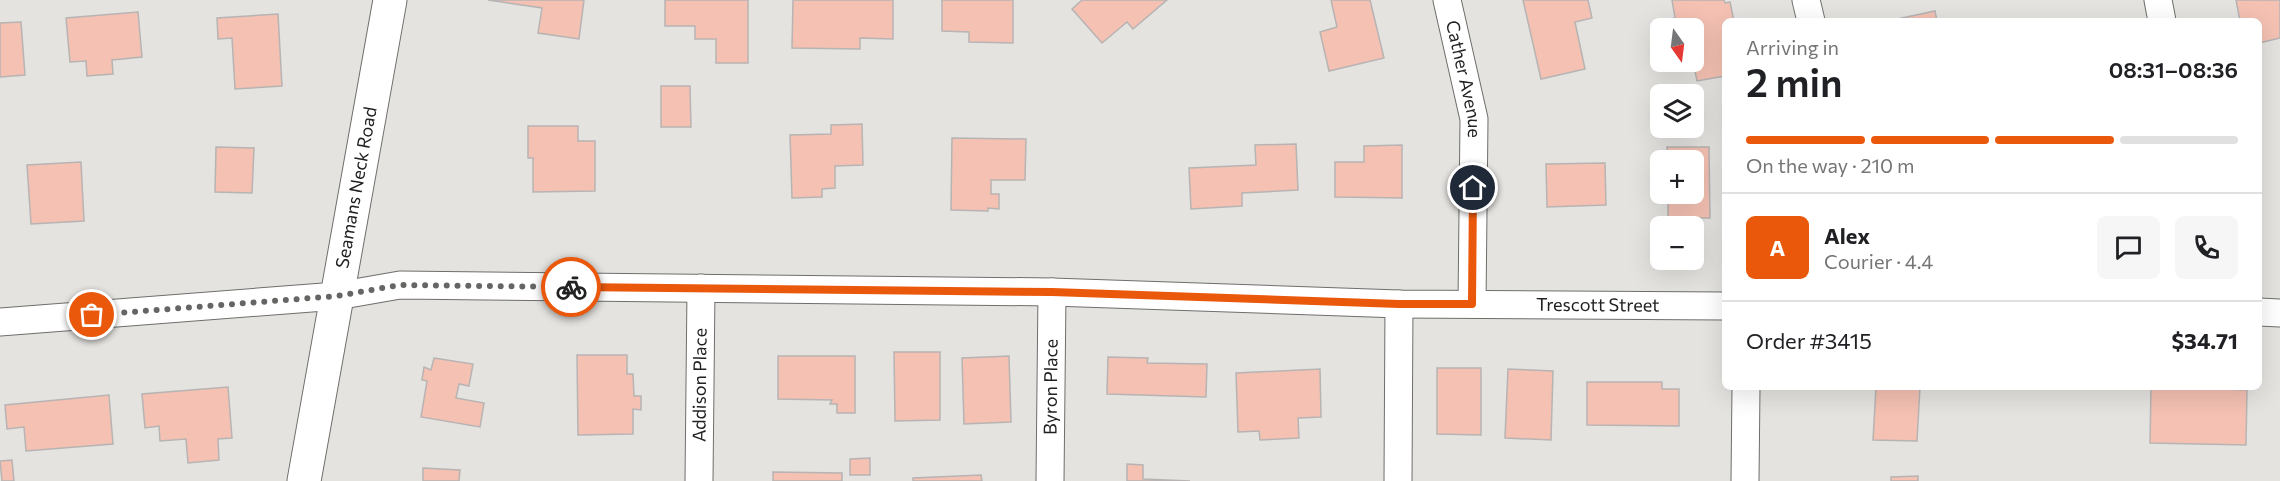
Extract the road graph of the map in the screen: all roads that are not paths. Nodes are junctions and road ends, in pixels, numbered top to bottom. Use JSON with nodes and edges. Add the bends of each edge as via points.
{"nodes":[{"id":1,"x":390,"y":0,"type":"edge"},
{"id":2,"x":1447,"y":0,"type":"edge"},
{"id":3,"x":1806,"y":0,"type":"edge"},
{"id":4,"x":2158,"y":0,"type":"edge"},
{"id":5,"x":1810,"y":18,"type":"edge"},
{"id":6,"x":2161,"y":18,"type":"edge"},
{"id":7,"x":701,"y":288,"type":"junction"},
{"id":8,"x":1052,"y":292,"type":"junction"},
{"id":9,"x":337,"y":296,"type":"junction"},
{"id":10,"x":1399,"y":304,"type":"junction"},
{"id":11,"x":1472,"y":304,"type":"junction"},
{"id":12,"x":1722,"y":306,"type":"edge"},
{"id":13,"x":2262,"y":312,"type":"edge"},
{"id":14,"x":2280,"y":313,"type":"edge"},
{"id":15,"x":0,"y":322,"type":"edge"},
{"id":16,"x":1746,"y":390,"type":"edge"},
{"id":17,"x":304,"y":481,"type":"edge"},
{"id":18,"x":699,"y":481,"type":"edge"},
{"id":19,"x":1050,"y":481,"type":"edge"},
{"id":20,"x":1398,"y":481,"type":"edge"},
{"id":21,"x":1745,"y":481,"type":"edge"}],
"edges":[{"from":1,"to":9,"type":"main road","name":"Seamans Neck Road"},
{"from":2,"to":11,"type":"street","name":"Cather Avenue","via":[[1474,119]]},
{"from":3,"to":5,"type":"street"},
{"from":4,"to":6,"type":"street"},
{"from":7,"to":8,"type":"street"},
{"from":7,"to":9,"type":"street","via":[[400,285]]},
{"from":7,"to":18,"type":"street","name":"Addison Place"},
{"from":8,"to":10,"type":"street"},
{"from":8,"to":19,"type":"street","name":"Byron Place"},
{"from":9,"to":15,"type":"street"},
{"from":9,"to":17,"type":"main road","name":"Seamans Neck Road"},
{"from":10,"to":11,"type":"street","name":"Trescott Street"},
{"from":10,"to":20,"type":"street"},
{"from":11,"to":12,"type":"street","name":"Trescott Street"},
{"from":13,"to":14,"type":"street"},
{"from":16,"to":21,"type":"street"}]}
